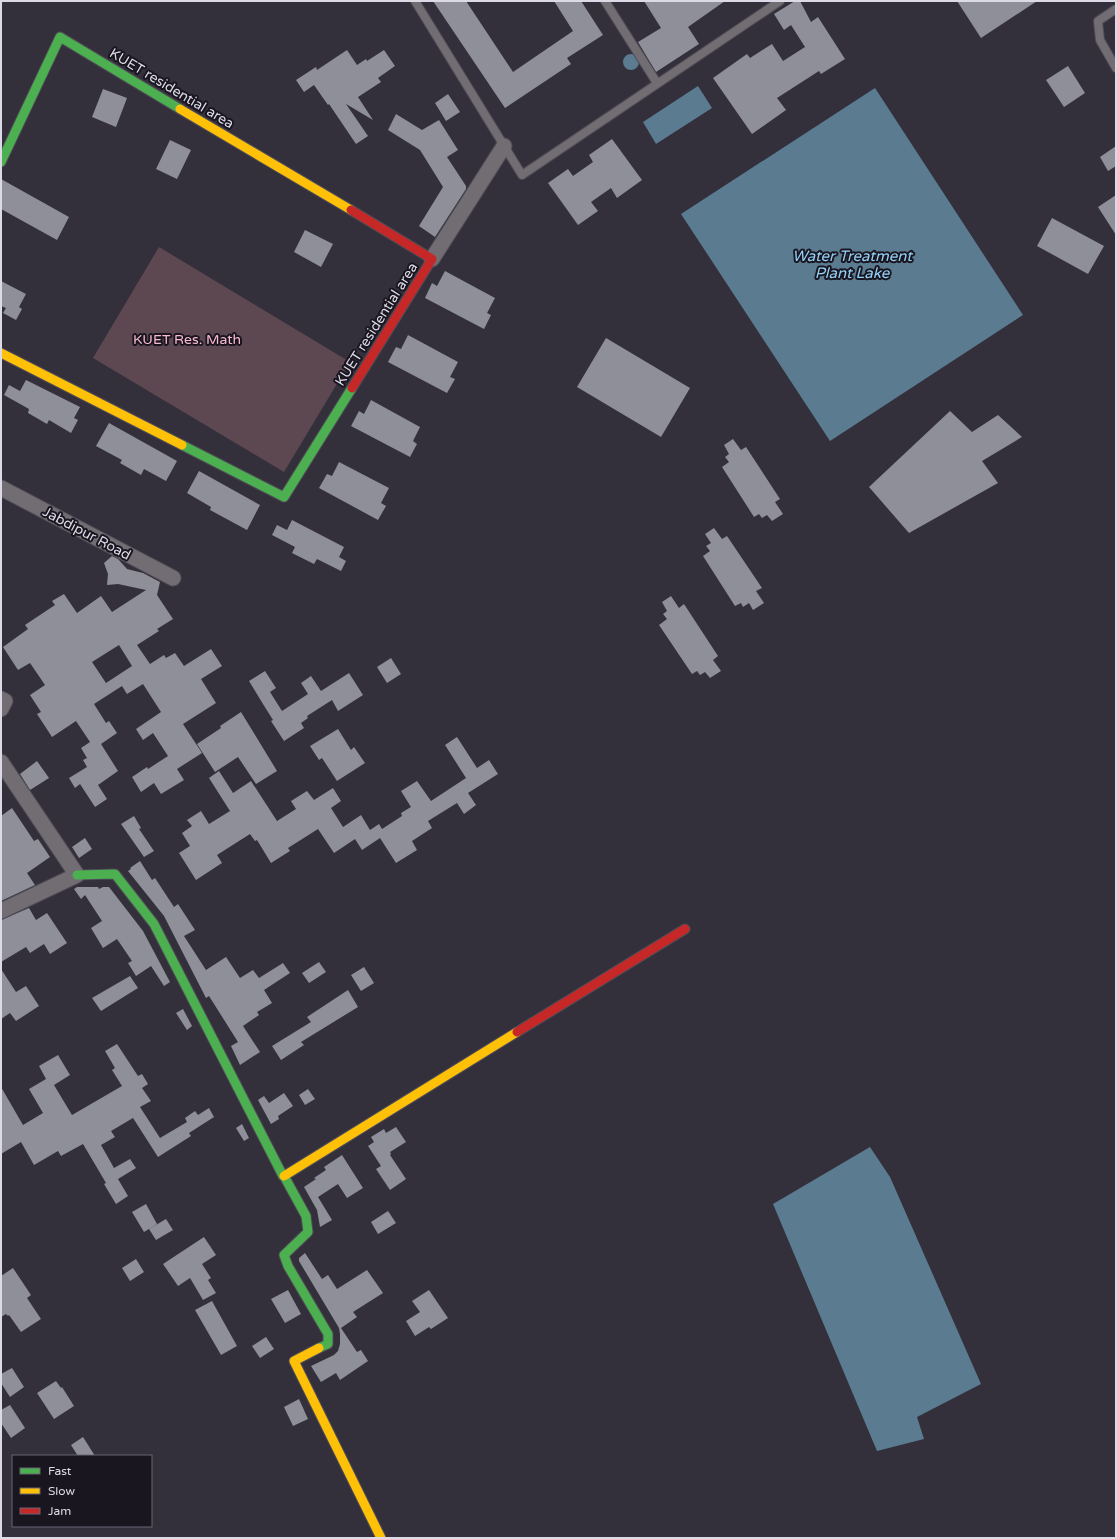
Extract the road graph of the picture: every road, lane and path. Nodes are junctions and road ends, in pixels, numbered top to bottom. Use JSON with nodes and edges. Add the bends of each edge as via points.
{"nodes":[{"id":1,"x":415,"y":1,"type":"edge"},
{"id":2,"x":605,"y":1,"type":"edge"},
{"id":3,"x":780,"y":1,"type":"edge"},
{"id":4,"x":1116,"y":9,"type":"edge"},
{"id":5,"x":1116,"y":68,"type":"edge"},
{"id":6,"x":657,"y":83,"type":"junction"},
{"id":7,"x":504,"y":146,"type":"junction"},
{"id":8,"x":1,"y":162,"type":"edge"},
{"id":9,"x":432,"y":259,"type":"junction"},
{"id":10,"x":1,"y":353,"type":"edge"},
{"id":11,"x":1,"y":488,"type":"edge"},
{"id":12,"x":173,"y":578,"type":"dead end"},
{"id":13,"x":1,"y":699,"type":"edge"},
{"id":14,"x":1,"y":709,"type":"edge"},
{"id":15,"x":1,"y":762,"type":"edge"},
{"id":16,"x":77,"y":875,"type":"junction"},
{"id":17,"x":1,"y":911,"type":"edge"},
{"id":18,"x":685,"y":929,"type":"dead end"},
{"id":19,"x":283,"y":1176,"type":"junction"},
{"id":20,"x":381,"y":1538,"type":"edge"}],
"edges":[{"from":1,"to":7,"type":"lane"},
{"from":2,"to":6,"type":"lane"},
{"from":3,"to":6,"type":"lane"},
{"from":4,"to":5,"type":"lane","via":[[1098,21],[1100,40]]},
{"from":6,"to":7,"type":"lane","via":[[522,175]]},
{"from":7,"to":9,"type":"street"},
{"from":8,"to":9,"type":"street","name":"KUET residential area","via":[[60,37]]},
{"from":9,"to":10,"type":"street","name":"KUET residential area","via":[[284,497]]},
{"from":11,"to":12,"type":"street","name":"Jabdipur Road"},
{"from":13,"to":14,"type":"street","via":[[5,701]]},
{"from":15,"to":16,"type":"street"},
{"from":16,"to":17,"type":"street"},
{"from":16,"to":19,"type":"street","via":[[115,874],[154,924]]},
{"from":18,"to":19,"type":"street"},
{"from":19,"to":20,"type":"street","via":[[306,1216],[308,1232],[284,1254],[288,1266],[328,1334],[328,1344],[294,1361]]}]}
